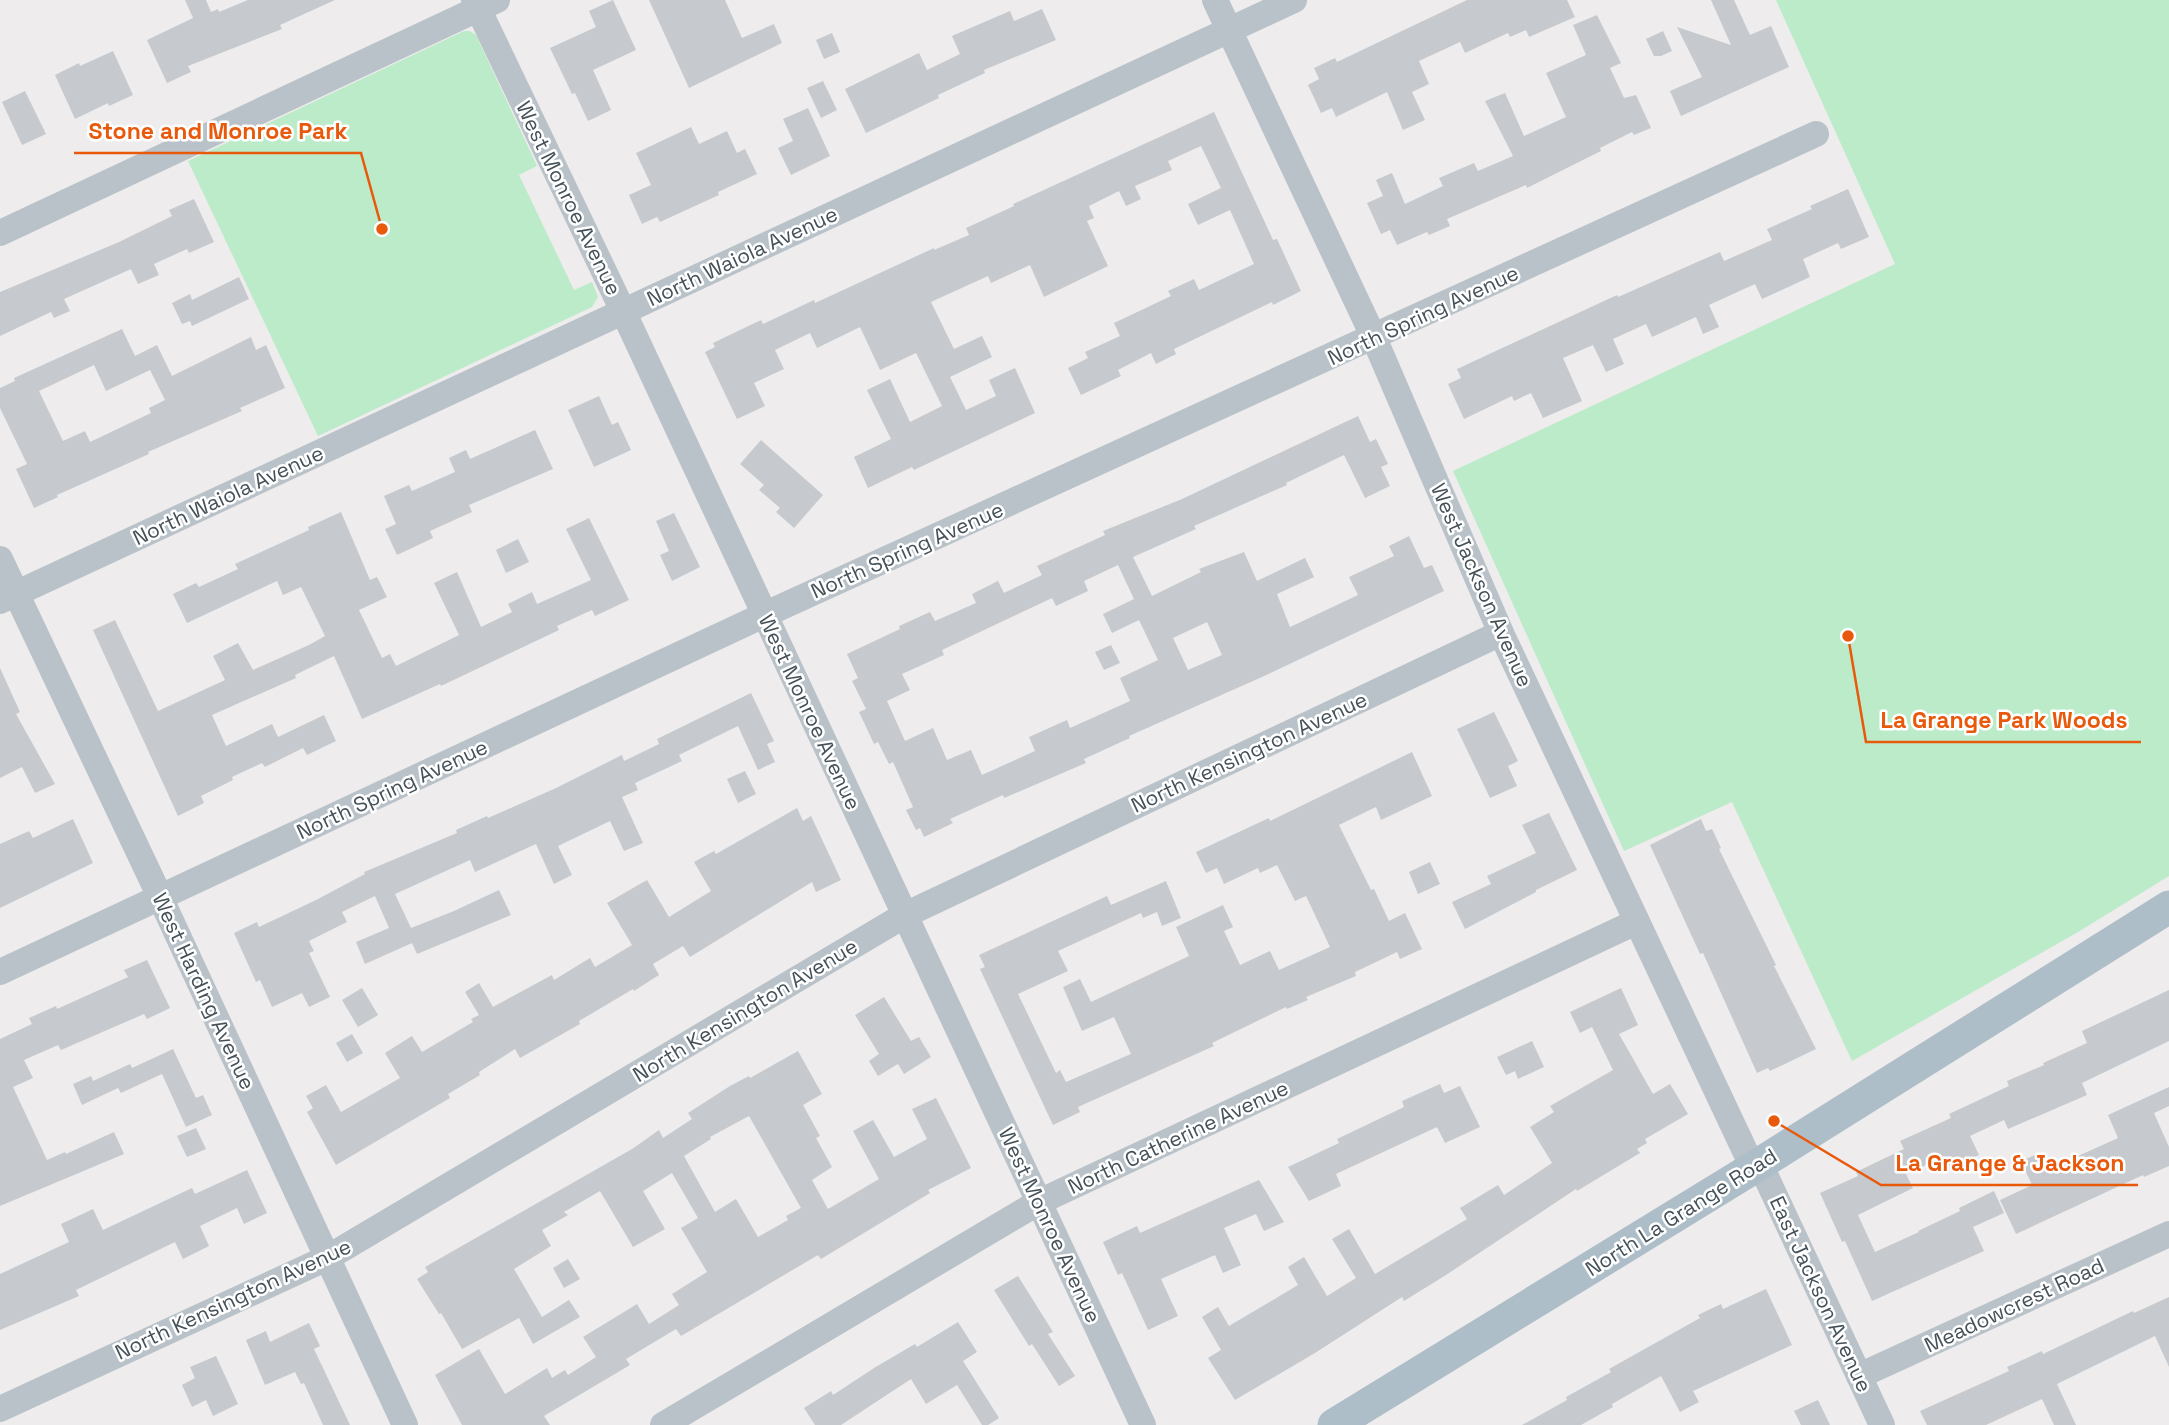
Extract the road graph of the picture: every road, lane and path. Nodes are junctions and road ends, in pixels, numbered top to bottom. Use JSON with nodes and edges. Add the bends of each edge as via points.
{"nodes":[{"id":1,"x":1215,"y":0,"type":"edge"},
{"id":2,"x":1294,"y":0,"type":"edge"},
{"id":3,"x":483,"y":3,"type":"edge"},
{"id":4,"x":1229,"y":30,"type":"junction"},
{"id":5,"x":1816,"y":134,"type":"dead end"},
{"id":6,"x":0,"y":233,"type":"edge"},
{"id":7,"x":623,"y":311,"type":"junction"},
{"id":8,"x":1374,"y":338,"type":"junction"},
{"id":9,"x":0,"y":559,"type":"edge"},
{"id":10,"x":8,"y":597,"type":"edge"},
{"id":11,"x":764,"y":615,"type":"junction"},
{"id":12,"x":1502,"y":633,"type":"junction"},
{"id":13,"x":160,"y":897,"type":"junction"},
{"id":14,"x":2169,"y":907,"type":"edge"},
{"id":15,"x":905,"y":915,"type":"junction"},
{"id":16,"x":1636,"y":922,"type":"junction"},
{"id":17,"x":0,"y":972,"type":"edge"},
{"id":18,"x":1756,"y":1166,"type":"junction"},
{"id":19,"x":1039,"y":1202,"type":"junction"},
{"id":20,"x":2169,"y":1234,"type":"edge"},
{"id":21,"x":327,"y":1258,"type":"junction"},
{"id":22,"x":1859,"y":1376,"type":"junction"},
{"id":23,"x":0,"y":1409,"type":"edge"},
{"id":24,"x":405,"y":1425,"type":"edge"},
{"id":25,"x":663,"y":1425,"type":"edge"},
{"id":26,"x":1143,"y":1425,"type":"edge"},
{"id":27,"x":1334,"y":1425,"type":"edge"},
{"id":28,"x":1882,"y":1425,"type":"edge"}],
"edges":[{"from":1,"to":4,"type":"street","name":"West Jackson Avenue"},
{"from":2,"to":4,"type":"street","name":"North Waiola Avenue"},
{"from":3,"to":6,"type":"street"},
{"from":3,"to":7,"type":"street","name":"West Monroe Avenue"},
{"from":4,"to":7,"type":"street","name":"North Waiola Avenue"},
{"from":4,"to":8,"type":"street","name":"West Jackson Avenue"},
{"from":5,"to":8,"type":"street","name":"North Spring Avenue"},
{"from":7,"to":10,"type":"street","name":"North Waiola Avenue"},
{"from":7,"to":11,"type":"street","name":"West Monroe Avenue"},
{"from":8,"to":11,"type":"street","name":"North Spring Avenue"},
{"from":8,"to":12,"type":"street","name":"West Jackson Avenue"},
{"from":9,"to":10,"type":"street","name":"West Harding Avenue"},
{"from":10,"to":13,"type":"street","name":"West Harding Avenue"},
{"from":11,"to":13,"type":"street","name":"North Spring Avenue"},
{"from":11,"to":15,"type":"street","name":"West Monroe Avenue"},
{"from":12,"to":15,"type":"street","name":"North Kensington Avenue"},
{"from":12,"to":16,"type":"street","name":"West Jackson Avenue"},
{"from":13,"to":17,"type":"street","name":"North Spring Avenue"},
{"from":13,"to":21,"type":"street","name":"West Harding Avenue"},
{"from":14,"to":18,"type":"main road","name":"North La Grange Road"},
{"from":15,"to":19,"type":"street","name":"West Monroe Avenue"},
{"from":15,"to":21,"type":"street","name":"North Kensington Avenue"},
{"from":16,"to":18,"type":"street","name":"West Jackson Avenue"},
{"from":16,"to":19,"type":"street","name":"North Catherine Avenue"},
{"from":18,"to":22,"type":"street","name":"East Jackson Avenue"},
{"from":18,"to":27,"type":"main road","name":"North La Grange Road"},
{"from":19,"to":25,"type":"street","name":"North Catherine Avenue"},
{"from":19,"to":26,"type":"street","name":"West Monroe Avenue"},
{"from":20,"to":22,"type":"street","name":"Meadowcrest Road"},
{"from":21,"to":23,"type":"street","name":"North Kensington Avenue"},
{"from":21,"to":24,"type":"street","name":"West Harding Avenue"},
{"from":22,"to":28,"type":"street","name":"East Jackson Avenue"}]}
